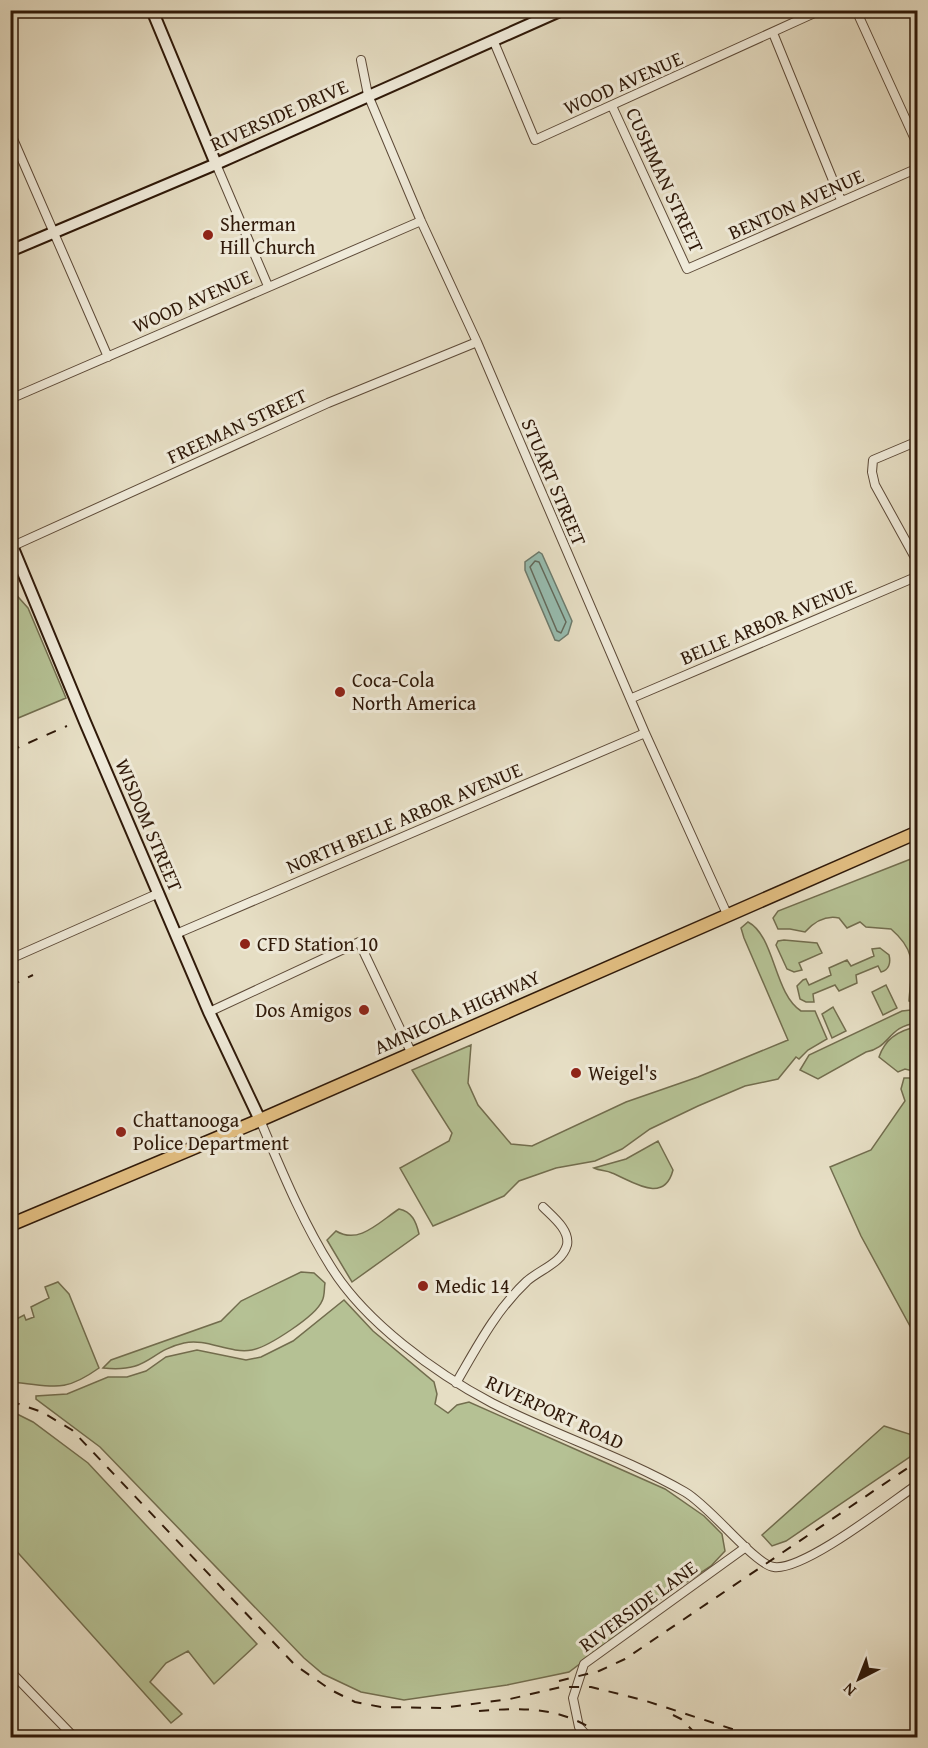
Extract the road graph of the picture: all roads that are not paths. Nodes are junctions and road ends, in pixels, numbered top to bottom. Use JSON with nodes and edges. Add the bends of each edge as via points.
{"nodes":[{"id":1,"x":152,"y":10,"type":"edge"},
{"id":2,"x":562,"y":10,"type":"edge"},
{"id":3,"x":821,"y":10,"type":"edge"},
{"id":4,"x":860,"y":12,"type":"edge"},
{"id":5,"x":773,"y":33,"type":"junction"},
{"id":6,"x":494,"y":42,"type":"junction"},
{"id":7,"x":361,"y":60,"type":"dead end"},
{"id":8,"x":368,"y":95,"type":"junction"},
{"id":9,"x":612,"y":106,"type":"junction"},
{"id":10,"x":10,"y":132,"type":"edge"},
{"id":11,"x":918,"y":146,"type":"edge"},
{"id":12,"x":216,"y":164,"type":"junction"},
{"id":13,"x":918,"y":168,"type":"edge"},
{"id":14,"x":841,"y":200,"type":"junction"},
{"id":15,"x":421,"y":221,"type":"junction"},
{"id":16,"x":52,"y":232,"type":"junction"},
{"id":17,"x":10,"y":251,"type":"edge"},
{"id":18,"x":687,"y":269,"type":"joint"},
{"id":19,"x":268,"y":286,"type":"junction"},
{"id":20,"x":477,"y":342,"type":"junction"},
{"id":21,"x":108,"y":357,"type":"junction"},
{"id":22,"x":10,"y":399,"type":"edge"},
{"id":23,"x":918,"y":441,"type":"edge"},
{"id":24,"x":12,"y":544,"type":"edge"},
{"id":25,"x":918,"y":563,"type":"edge"},
{"id":26,"x":918,"y":576,"type":"edge"},
{"id":27,"x":632,"y":698,"type":"junction"},
{"id":28,"x":645,"y":733,"type":"junction"},
{"id":29,"x":918,"y":832,"type":"edge"},
{"id":30,"x":159,"y":893,"type":"junction"},
{"id":31,"x":727,"y":914,"type":"junction"},
{"id":32,"x":176,"y":934,"type":"junction"},
{"id":33,"x":10,"y":959,"type":"edge"},
{"id":34,"x":209,"y":1012,"type":"junction"},
{"id":35,"x":412,"y":1054,"type":"junction"},
{"id":36,"x":261,"y":1120,"type":"junction"},
{"id":37,"x":543,"y":1207,"type":"dead end"},
{"id":38,"x":10,"y":1225,"type":"edge"},
{"id":39,"x":456,"y":1383,"type":"junction"},
{"id":40,"x":918,"y":1484,"type":"edge"},
{"id":41,"x":746,"y":1548,"type":"junction"},
{"id":42,"x":10,"y":1671,"type":"edge"},
{"id":43,"x":75,"y":1737,"type":"edge"},
{"id":44,"x":589,"y":1737,"type":"edge"}],
"edges":[{"from":1,"to":12,"type":"street"},
{"from":2,"to":6,"type":"street","name":"RIVERSIDE DRIVE"},
{"from":3,"to":5,"type":"street","name":"WOOD AVENUE"},
{"from":4,"to":11,"type":"street"},
{"from":5,"to":9,"type":"street","name":"WOOD AVENUE"},
{"from":5,"to":14,"type":"street"},
{"from":6,"to":8,"type":"street","name":"RIVERSIDE DRIVE"},
{"from":6,"to":9,"type":"street","name":"WOOD AVENUE","via":[[535,140]]},
{"from":7,"to":8,"type":"street","name":"STUART STREET"},
{"from":8,"to":12,"type":"street","name":"RIVERSIDE DRIVE"},
{"from":8,"to":15,"type":"street","name":"STUART STREET"},
{"from":9,"to":18,"type":"street","name":"CUSHMAN STREET"},
{"from":10,"to":16,"type":"street"},
{"from":12,"to":16,"type":"street","name":"RIVERSIDE DRIVE"},
{"from":12,"to":19,"type":"street"},
{"from":13,"to":14,"type":"street","name":"BENTON AVENUE"},
{"from":14,"to":18,"type":"street","name":"BENTON AVENUE"},
{"from":15,"to":19,"type":"street","name":"WOOD AVENUE"},
{"from":15,"to":20,"type":"street","name":"STUART STREET"},
{"from":16,"to":17,"type":"street","name":"RIVERSIDE DRIVE"},
{"from":16,"to":21,"type":"street"},
{"from":19,"to":21,"type":"street","name":"WOOD AVENUE"},
{"from":20,"to":24,"type":"street","name":"FREEMAN STREET","via":[[328,403]]},
{"from":20,"to":27,"type":"street","name":"STUART STREET"},
{"from":21,"to":22,"type":"street","name":"WOOD AVENUE"},
{"from":23,"to":25,"type":"street","via":[[873,460],[872,472],[875,485]]},
{"from":24,"to":30,"type":"street","name":"WISDOM STREET"},
{"from":26,"to":27,"type":"street","name":"BELLE ARBOR AVENUE"},
{"from":27,"to":28,"type":"street","name":"STUART STREET"},
{"from":28,"to":31,"type":"street","name":"STUART STREET"},
{"from":28,"to":32,"type":"street","name":"NORTH BELLE ARBOR AVENUE"},
{"from":29,"to":31,"type":"main road","name":"AMNICOLA HIGHWAY"},
{"from":30,"to":32,"type":"street","name":"WISDOM STREET"},
{"from":30,"to":33,"type":"street"},
{"from":31,"to":35,"type":"main road","name":"AMNICOLA HIGHWAY"},
{"from":32,"to":34,"type":"street","name":"WISDOM STREET"},
{"from":34,"to":35,"type":"street","via":[[359,942]]},
{"from":34,"to":36,"type":"street","name":"WISDOM STREET"},
{"from":35,"to":36,"type":"main road","name":"AMNICOLA HIGHWAY"},
{"from":36,"to":38,"type":"main road","name":"AMNICOLA HIGHWAY"},
{"from":36,"to":39,"type":"street","name":"RIVERPORT ROAD","via":[[331,1268],[377,1323]]},
{"from":37,"to":39,"type":"street","via":[[564,1228],[568,1242],[561,1257],[527,1281],[497,1313]]},
{"from":39,"to":41,"type":"street","name":"RIVERPORT ROAD","via":[[683,1491],[700,1501]]},
{"from":40,"to":41,"type":"street","name":"RIVERPORT ROAD","via":[[810,1557],[788,1567],[766,1564]]},
{"from":41,"to":44,"type":"street","name":"RIVERSIDE LANE","via":[[584,1664],[573,1698],[579,1727]]},
{"from":42,"to":43,"type":"street"}]}
